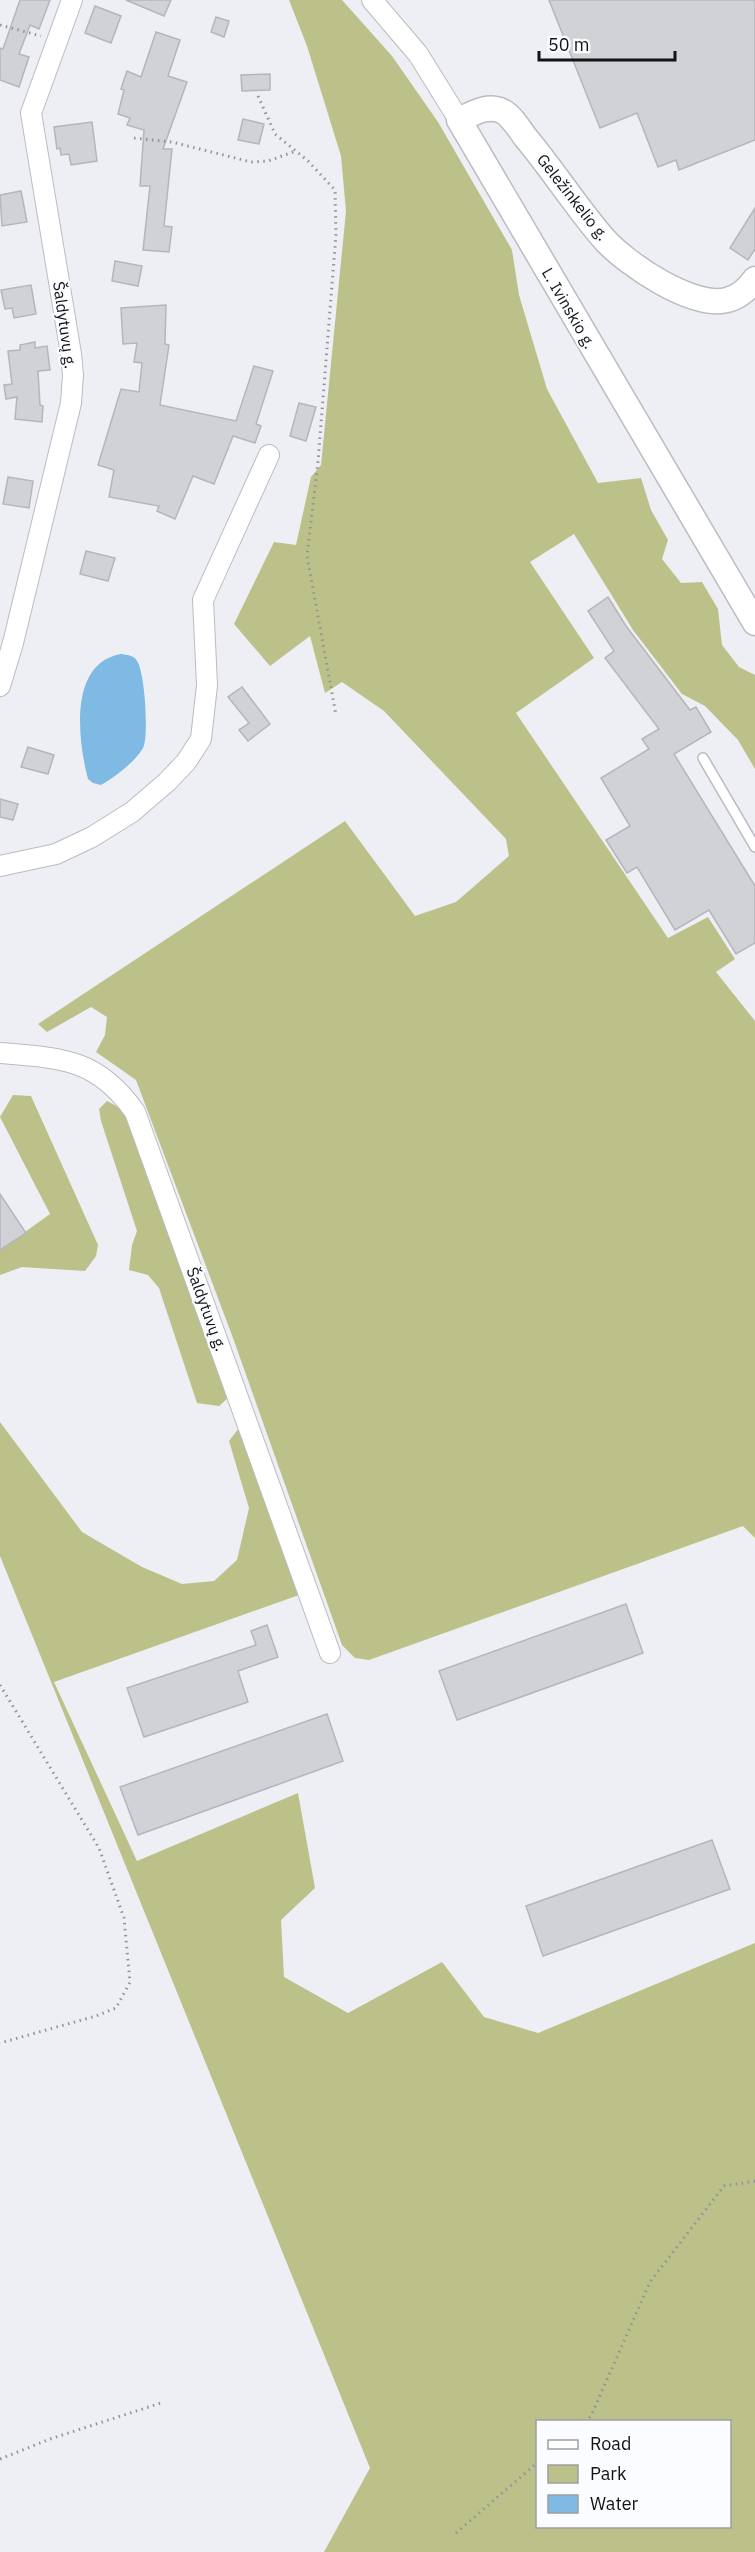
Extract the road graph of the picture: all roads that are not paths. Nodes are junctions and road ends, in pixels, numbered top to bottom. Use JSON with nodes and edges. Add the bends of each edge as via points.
{"nodes":[{"id":1,"x":72,"y":0,"type":"edge"},
{"id":2,"x":372,"y":0,"type":"edge"},
{"id":3,"x":459,"y":120,"type":"junction"},
{"id":4,"x":755,"y":279,"type":"edge"},
{"id":5,"x":269,"y":455,"type":"dead end"},
{"id":6,"x":755,"y":623,"type":"edge"},
{"id":7,"x":0,"y":686,"type":"edge"},
{"id":8,"x":703,"y":758,"type":"dead end"},
{"id":9,"x":755,"y":847,"type":"edge"},
{"id":10,"x":0,"y":866,"type":"edge"},
{"id":11,"x":0,"y":1053,"type":"edge"},
{"id":12,"x":330,"y":1653,"type":"dead end"}],
"edges":[{"from":1,"to":7,"type":"street","name":"Šaldytuvų g.","via":[[31,113],[71,354],[72,393]]},
{"from":2,"to":3,"type":"street","name":"L. Ivinskio g.","via":[[418,54]]},
{"from":3,"to":4,"type":"street","name":"Geležinkelio g.","via":[[486,108],[504,112],[605,239],[639,268],[669,285],[705,300],[725,301],[739,296]]},
{"from":3,"to":6,"type":"street","name":"L. Ivinskio g."},
{"from":5,"to":10,"type":"street","via":[[203,600],[207,685],[204,717],[201,739],[186,762],[132,812],[92,837],[56,854]]},
{"from":8,"to":9,"type":"lane"},
{"from":11,"to":12,"type":"street","name":"Šaldytuvų g.","via":[[66,1060],[96,1071],[120,1091],[135,1112]]}]}
